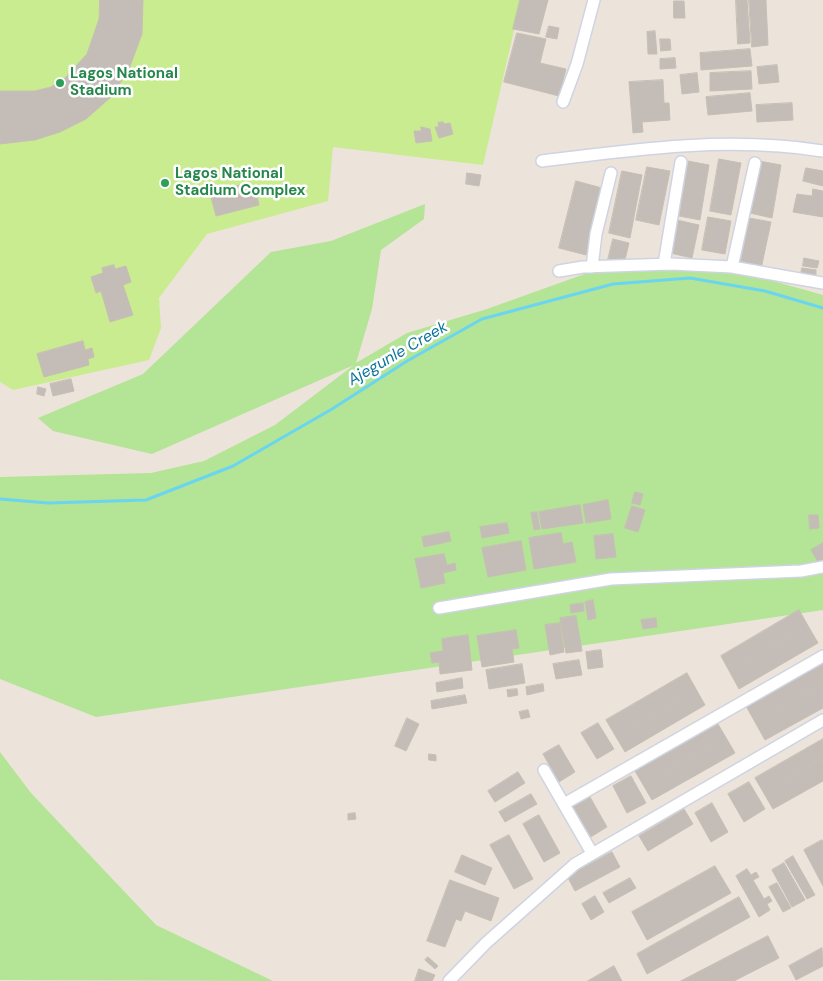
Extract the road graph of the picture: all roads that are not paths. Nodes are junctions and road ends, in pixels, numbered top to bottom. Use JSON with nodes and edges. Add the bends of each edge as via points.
{"nodes":[{"id":1,"x":594,"y":0,"type":"edge"},
{"id":2,"x":563,"y":102,"type":"dead end"},
{"id":3,"x":823,"y":151,"type":"edge"},
{"id":4,"x":542,"y":161,"type":"dead end"},
{"id":5,"x":680,"y":162,"type":"dead end"},
{"id":6,"x":754,"y":163,"type":"dead end"},
{"id":7,"x":611,"y":173,"type":"dead end"},
{"id":8,"x":664,"y":264,"type":"junction"},
{"id":9,"x":592,"y":267,"type":"junction"},
{"id":10,"x":732,"y":267,"type":"junction"},
{"id":11,"x":558,"y":271,"type":"dead end"},
{"id":12,"x":823,"y":283,"type":"edge"},
{"id":13,"x":823,"y":567,"type":"edge"},
{"id":14,"x":439,"y":608,"type":"dead end"},
{"id":15,"x":823,"y":656,"type":"edge"},
{"id":16,"x":823,"y":720,"type":"edge"},
{"id":17,"x":544,"y":770,"type":"dead end"},
{"id":18,"x":564,"y":804,"type":"junction"},
{"id":19,"x":592,"y":853,"type":"junction"},
{"id":20,"x":449,"y":981,"type":"edge"}],
"edges":[{"from":1,"to":2,"type":"street"},
{"from":3,"to":4,"type":"street","via":[[784,145],[700,144]]},
{"from":5,"to":8,"type":"street"},
{"from":6,"to":10,"type":"street"},
{"from":7,"to":9,"type":"street","via":[[596,234]]},
{"from":8,"to":9,"type":"street"},
{"from":8,"to":10,"type":"street"},
{"from":9,"to":11,"type":"street"},
{"from":10,"to":12,"type":"street"},
{"from":13,"to":14,"type":"street","via":[[611,579]]},
{"from":15,"to":18,"type":"street"},
{"from":16,"to":19,"type":"street"},
{"from":17,"to":18,"type":"street"},
{"from":18,"to":19,"type":"street"},
{"from":19,"to":20,"type":"street","via":[[558,878]]}]}
